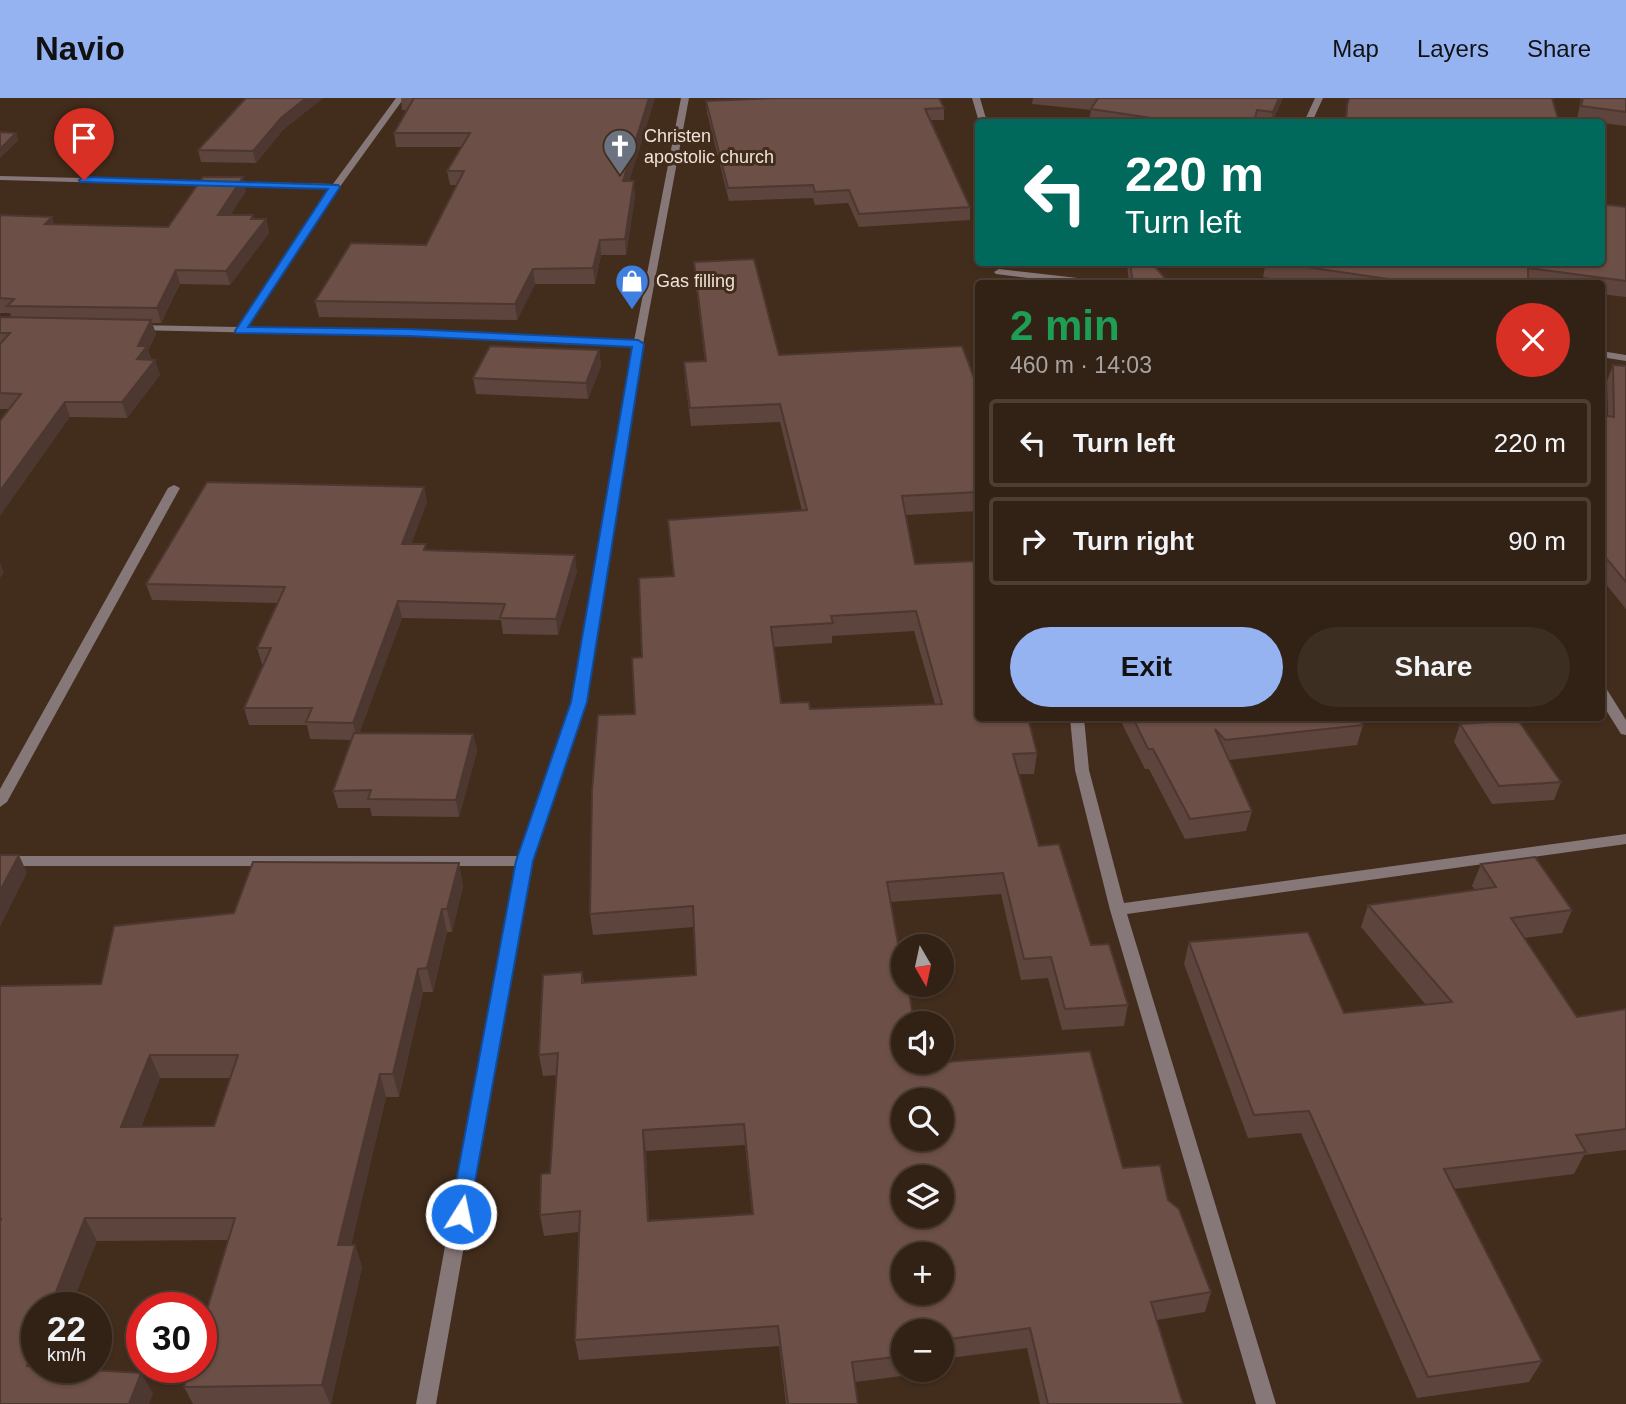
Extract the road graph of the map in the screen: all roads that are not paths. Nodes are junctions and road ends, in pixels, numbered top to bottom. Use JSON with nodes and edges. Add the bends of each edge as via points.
{"nodes":[{"id":1,"x":400,"y":98,"type":"edge"},
{"id":2,"x":685,"y":98,"type":"edge"},
{"id":3,"x":976,"y":98,"type":"edge"},
{"id":4,"x":1318,"y":98,"type":"edge"},
{"id":5,"x":982,"y":119,"type":"edge"},
{"id":6,"x":1309,"y":119,"type":"edge"},
{"id":7,"x":0,"y":178,"type":"edge"},
{"id":8,"x":335,"y":187,"type":"junction"},
{"id":9,"x":998,"y":267,"type":"edge"},
{"id":10,"x":1079,"y":280,"type":"edge"},
{"id":11,"x":120,"y":328,"type":"edge"},
{"id":12,"x":240,"y":331,"type":"junction"},
{"id":13,"x":638,"y":344,"type":"junction"},
{"id":14,"x":1605,"y":355,"type":"edge"},
{"id":15,"x":1626,"y":358,"type":"edge"},
{"id":16,"x":174,"y":488,"type":"dead end"},
{"id":17,"x":1605,"y":697,"type":"edge"},
{"id":18,"x":1077,"y":721,"type":"edge"},
{"id":19,"x":1626,"y":731,"type":"edge"},
{"id":20,"x":0,"y":802,"type":"edge"},
{"id":21,"x":1626,"y":839,"type":"edge"},
{"id":22,"x":0,"y":861,"type":"edge"},
{"id":23,"x":524,"y":861,"type":"junction"},
{"id":24,"x":1118,"y":910,"type":"junction"},
{"id":25,"x":426,"y":1404,"type":"edge"},
{"id":26,"x":1266,"y":1404,"type":"edge"}],
"edges":[{"from":1,"to":8,"type":"street"},
{"from":2,"to":13,"type":"street"},
{"from":3,"to":5,"type":"street"},
{"from":4,"to":6,"type":"street"},
{"from":7,"to":8,"type":"street"},
{"from":8,"to":12,"type":"street"},
{"from":9,"to":10,"type":"street"},
{"from":11,"to":12,"type":"street"},
{"from":12,"to":13,"type":"street","via":[[409,333]]},
{"from":13,"to":23,"type":"street","via":[[579,702]]},
{"from":14,"to":15,"type":"street"},
{"from":16,"to":20,"type":"street"},
{"from":17,"to":19,"type":"street"},
{"from":18,"to":24,"type":"street","via":[[1082,770]]},
{"from":21,"to":24,"type":"street"},
{"from":22,"to":23,"type":"street"},
{"from":23,"to":25,"type":"street"},
{"from":24,"to":26,"type":"street"}]}
